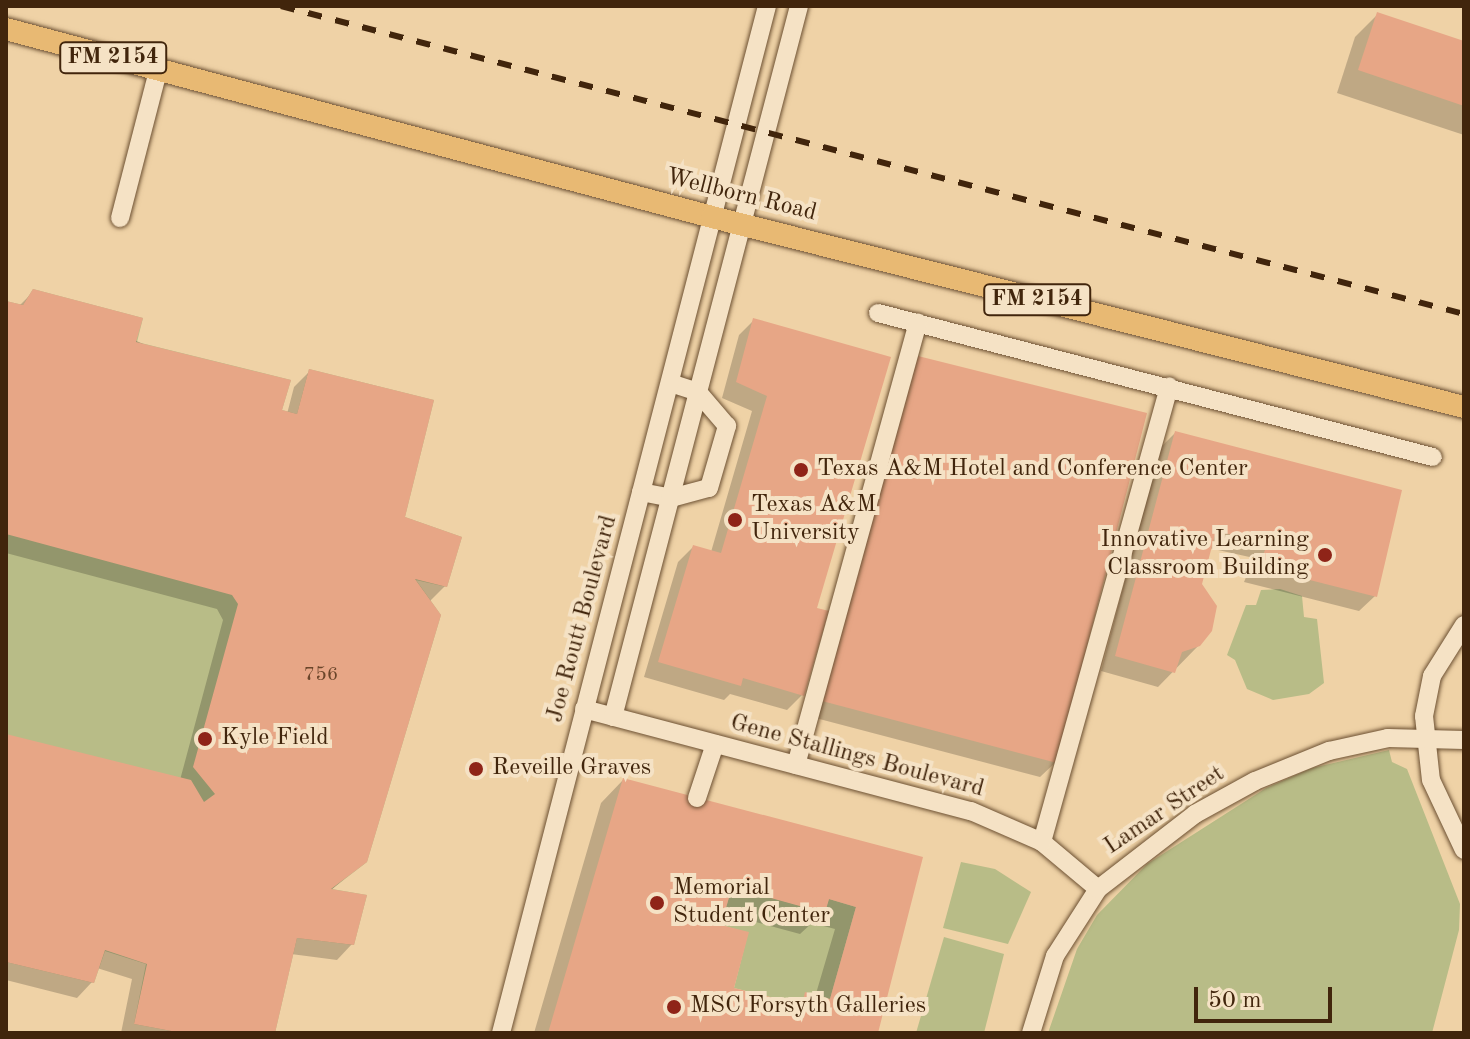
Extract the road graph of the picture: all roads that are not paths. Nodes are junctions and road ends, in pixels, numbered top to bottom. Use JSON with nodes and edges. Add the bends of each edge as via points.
{"nodes":[{"id":1,"x":767,"y":6,"type":"edge"},
{"id":2,"x":799,"y":6,"type":"edge"},
{"id":3,"x":6,"y":29,"type":"edge"},
{"id":4,"x":158,"y":71,"type":"junction"},
{"id":5,"x":712,"y":217,"type":"junction"},
{"id":6,"x":120,"y":218,"type":"dead end"},
{"id":7,"x":741,"y":224,"type":"junction"},
{"id":8,"x":878,"y":313,"type":"dead end"},
{"id":9,"x":918,"y":322,"type":"junction"},
{"id":10,"x":670,"y":383,"type":"junction"},
{"id":11,"x":1169,"y":386,"type":"junction"},
{"id":12,"x":698,"y":392,"type":"junction"},
{"id":13,"x":1464,"y":407,"type":"edge"},
{"id":14,"x":1433,"y":457,"type":"dead end"},
{"id":15,"x":641,"y":492,"type":"junction"},
{"id":16,"x":671,"y":498,"type":"junction"},
{"id":17,"x":1464,"y":625,"type":"edge"},
{"id":18,"x":584,"y":709,"type":"junction"},
{"id":19,"x":613,"y":717,"type":"junction"},
{"id":20,"x":1425,"y":737,"type":"junction"},
{"id":21,"x":1464,"y":740,"type":"edge"},
{"id":22,"x":715,"y":744,"type":"junction"},
{"id":23,"x":796,"y":765,"type":"junction"},
{"id":24,"x":697,"y":798,"type":"dead end"},
{"id":25,"x":1042,"y":842,"type":"junction"},
{"id":26,"x":1464,"y":850,"type":"edge"},
{"id":27,"x":1098,"y":889,"type":"junction"},
{"id":28,"x":501,"y":1033,"type":"edge"},
{"id":29,"x":1031,"y":1033,"type":"edge"}],
"edges":[{"from":1,"to":5,"type":"street","name":"Joe Routt Boulevard"},
{"from":2,"to":7,"type":"street"},
{"from":3,"to":4,"type":"main road","name":"Wellborn Road","number":"FM 2154"},
{"from":4,"to":5,"type":"main road","name":"Wellborn Road","number":"FM 2154"},
{"from":4,"to":6,"type":"street"},
{"from":5,"to":7,"type":"main road","name":"Wellborn Road","number":"FM 2154"},
{"from":5,"to":10,"type":"street","name":"Joe Routt Boulevard"},
{"from":7,"to":12,"type":"street"},
{"from":7,"to":13,"type":"main road","name":"Wellborn Road","number":"FM 2154"},
{"from":8,"to":9,"type":"street"},
{"from":9,"to":11,"type":"street"},
{"from":9,"to":23,"type":"street"},
{"from":10,"to":12,"type":"street"},
{"from":10,"to":15,"type":"street","name":"Joe Routt Boulevard"},
{"from":11,"to":14,"type":"street"},
{"from":11,"to":25,"type":"street"},
{"from":12,"to":16,"type":"street"},
{"from":12,"to":16,"type":"street","via":[[727,426],[709,488]]},
{"from":15,"to":16,"type":"street"},
{"from":15,"to":18,"type":"street","name":"Joe Routt Boulevard"},
{"from":16,"to":19,"type":"street"},
{"from":17,"to":20,"type":"street","via":[[1432,676],[1424,702]]},
{"from":18,"to":19,"type":"street","name":"Gene Stallings Boulevard"},
{"from":18,"to":28,"type":"street","name":"Joe Routt Boulevard"},
{"from":19,"to":22,"type":"street","name":"Gene Stallings Boulevard"},
{"from":20,"to":21,"type":"street","name":"Lamar Street"},
{"from":20,"to":26,"type":"street","via":[[1431,780]]},
{"from":20,"to":27,"type":"street","name":"Lamar Street","via":[[1388,738],[1329,751],[1255,781],[1195,814]]},
{"from":22,"to":23,"type":"street","name":"Gene Stallings Boulevard"},
{"from":22,"to":24,"type":"street"},
{"from":23,"to":25,"type":"street","name":"Gene Stallings Boulevard","via":[[971,811]]},
{"from":25,"to":27,"type":"street","name":"Gene Stallings Boulevard"},
{"from":27,"to":29,"type":"street","name":"Lamar Street","via":[[1055,956]]}]}
